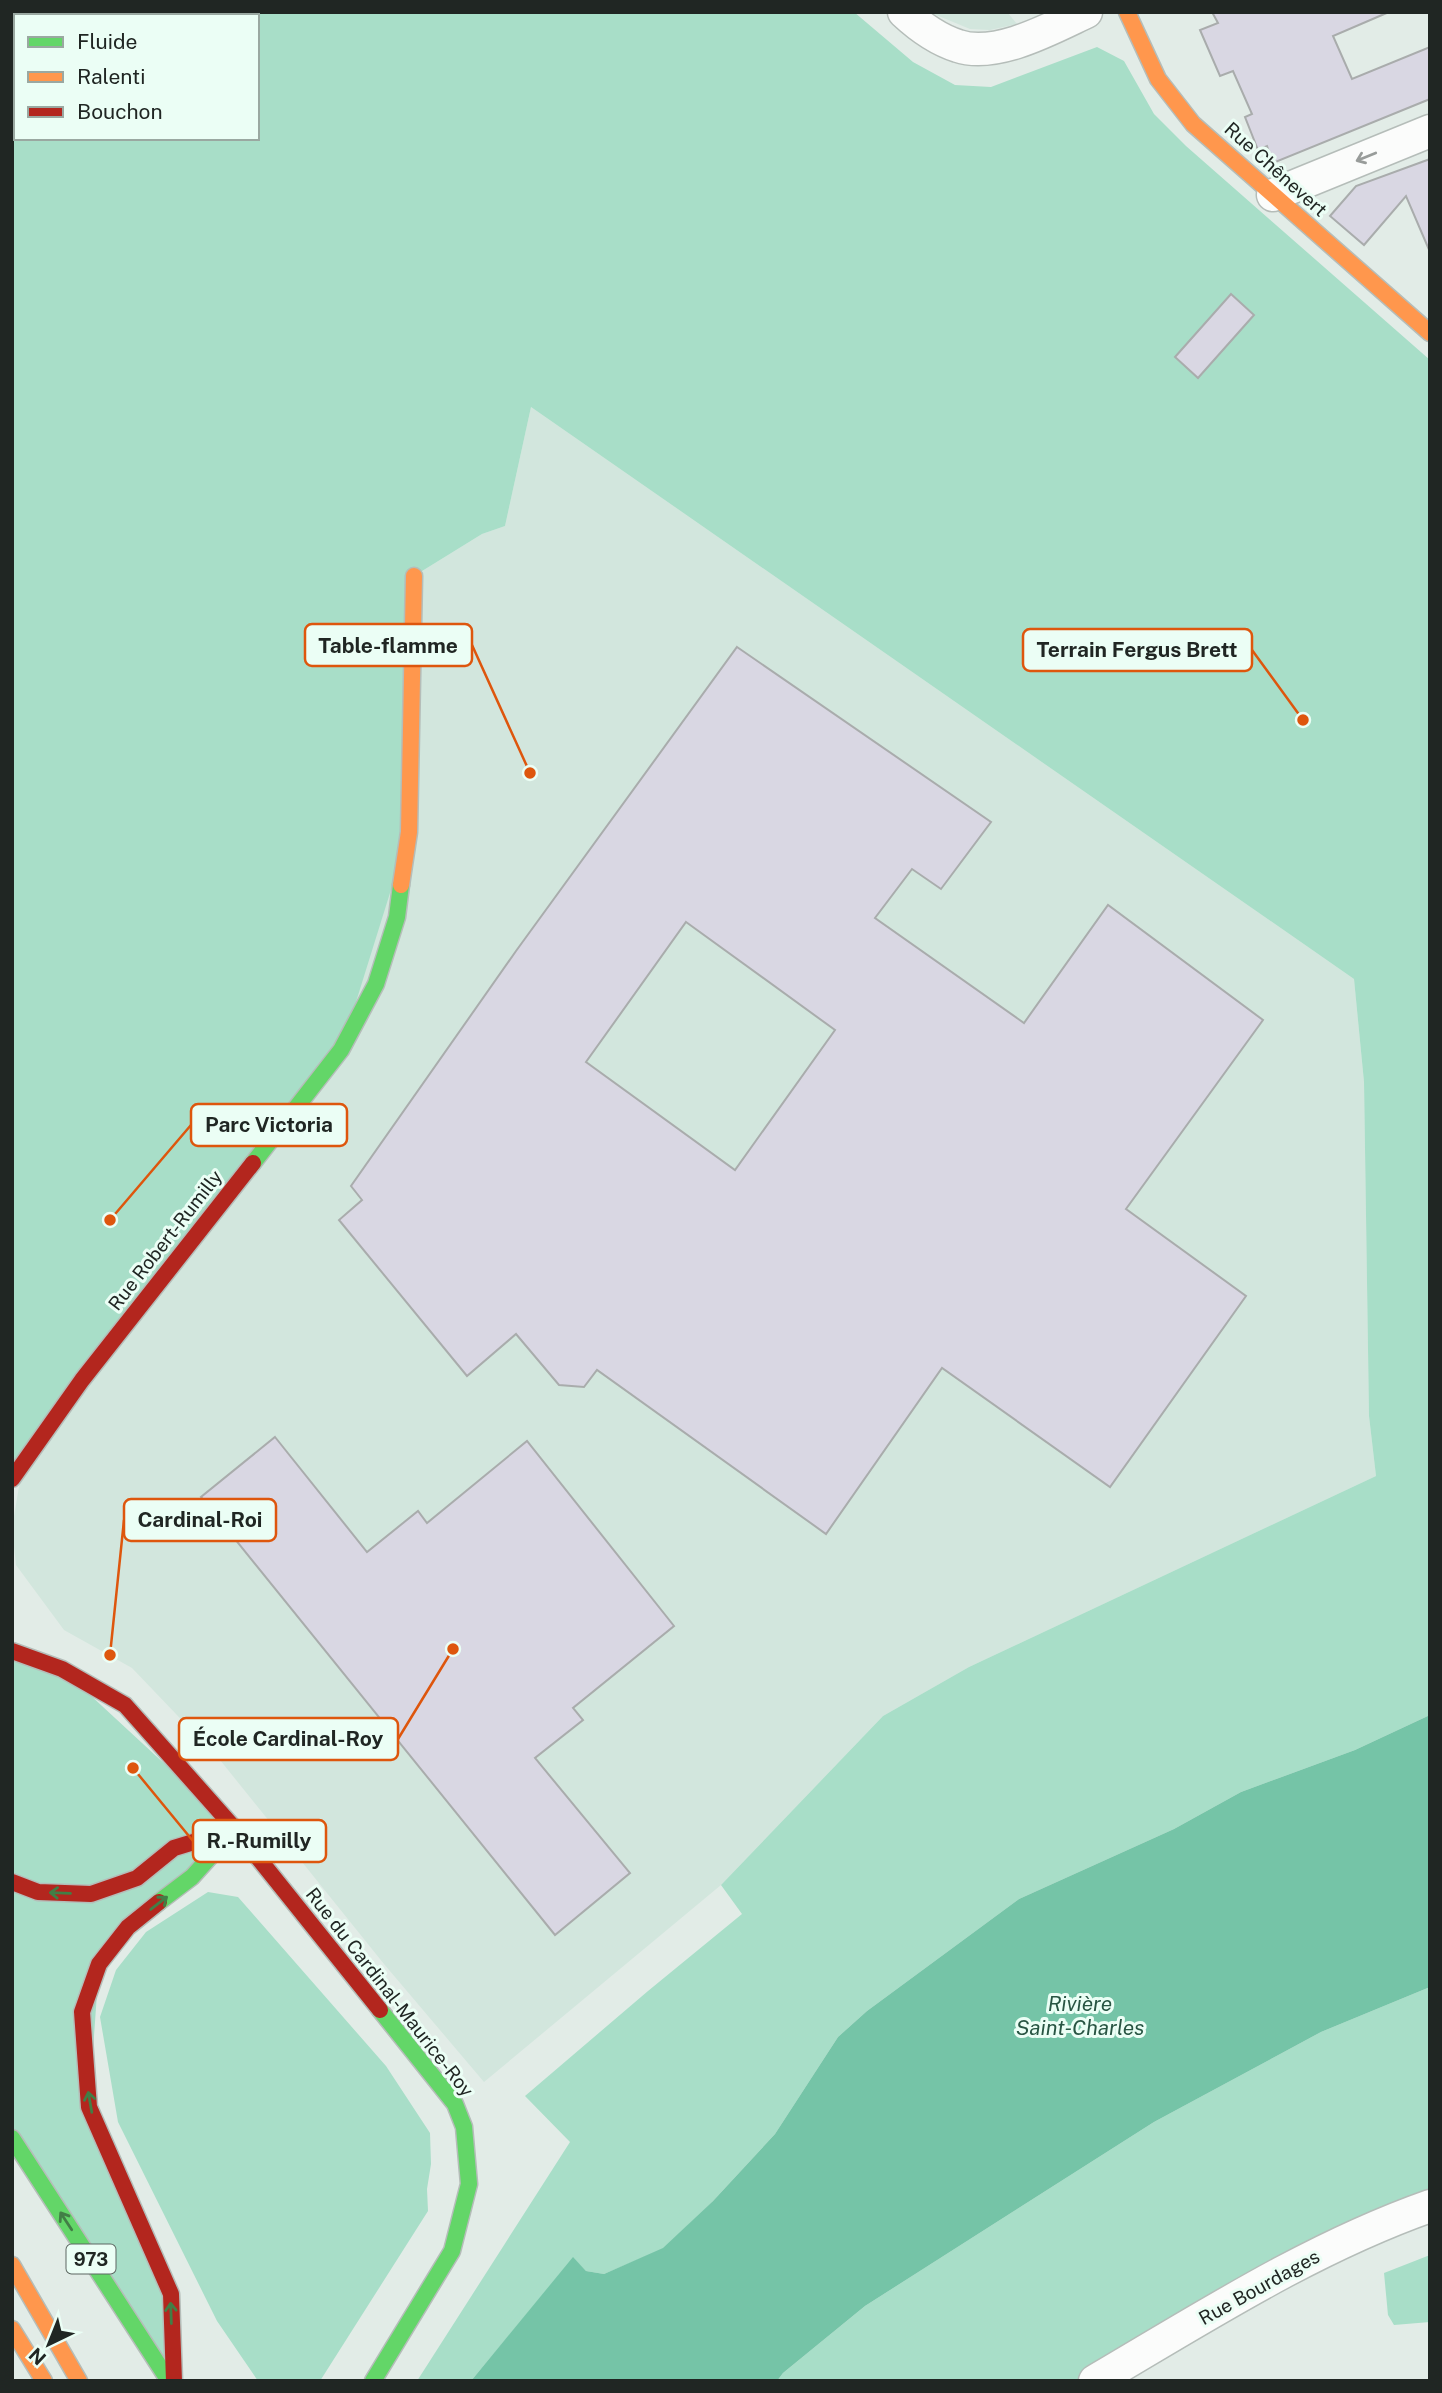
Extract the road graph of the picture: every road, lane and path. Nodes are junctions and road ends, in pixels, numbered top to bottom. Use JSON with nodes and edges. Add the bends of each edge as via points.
{"nodes":[{"id":1,"x":904,"y":12,"type":"edge"},
{"id":2,"x":1086,"y":12,"type":"edge"},
{"id":3,"x":1126,"y":12,"type":"edge"},
{"id":4,"x":1430,"y":131,"type":"edge"},
{"id":5,"x":1273,"y":195,"type":"junction"},
{"id":6,"x":1430,"y":332,"type":"edge"},
{"id":7,"x":414,"y":576,"type":"dead end"},
{"id":8,"x":12,"y":1479,"type":"edge"},
{"id":9,"x":12,"y":1651,"type":"edge"},
{"id":10,"x":235,"y":1829,"type":"junction"},
{"id":11,"x":12,"y":1882,"type":"edge"},
{"id":12,"x":12,"y":2138,"type":"edge"},
{"id":13,"x":1430,"y":2206,"type":"edge"},
{"id":14,"x":12,"y":2266,"type":"edge"},
{"id":15,"x":12,"y":2329,"type":"edge"},
{"id":16,"x":44,"y":2381,"type":"edge"},
{"id":17,"x":79,"y":2381,"type":"edge"},
{"id":18,"x":171,"y":2381,"type":"edge"},
{"id":19,"x":373,"y":2381,"type":"edge"},
{"id":20,"x":1095,"y":2381,"type":"edge"}],
"edges":[{"from":1,"to":2,"type":"street","via":[[941,38],[978,49],[1009,44]]},
{"from":3,"to":5,"type":"main road","name":"Rue Chênevert","via":[[1158,79],[1194,124]]},
{"from":4,"to":5,"type":"street","one_way":true},
{"from":5,"to":6,"type":"main road","name":"Rue Chênevert"},
{"from":7,"to":8,"type":"main road","name":"Rue Robert-Rumilly","via":[[409,832],[397,917],[376,984],[341,1050],[82,1380]]},
{"from":9,"to":10,"type":"main road","name":"Rue du Cardinal-Maurice-Roy","via":[[62,1669],[125,1705]]},
{"from":10,"to":11,"type":"main road","one_way":true,"via":[[174,1848],[137,1878],[91,1894],[38,1892]]},
{"from":18,"to":10,"type":"main road","one_way":true,"via":[[171,2294],[89,2107],[82,2012],[99,1965],[128,1927],[192,1877]]},
{"from":10,"to":19,"type":"main road","name":"Rue du Cardinal-Maurice-Roy","via":[[454,2104],[464,2127],[470,2184],[453,2251]]},
{"from":18,"to":12,"type":"main road","number":"973","one_way":true},
{"from":13,"to":20,"type":"street","name":"Rue Bourdages","via":[[1387,2221],[1279,2273]]},
{"from":14,"to":17,"type":"main road"},
{"from":15,"to":16,"type":"main road"}]}
